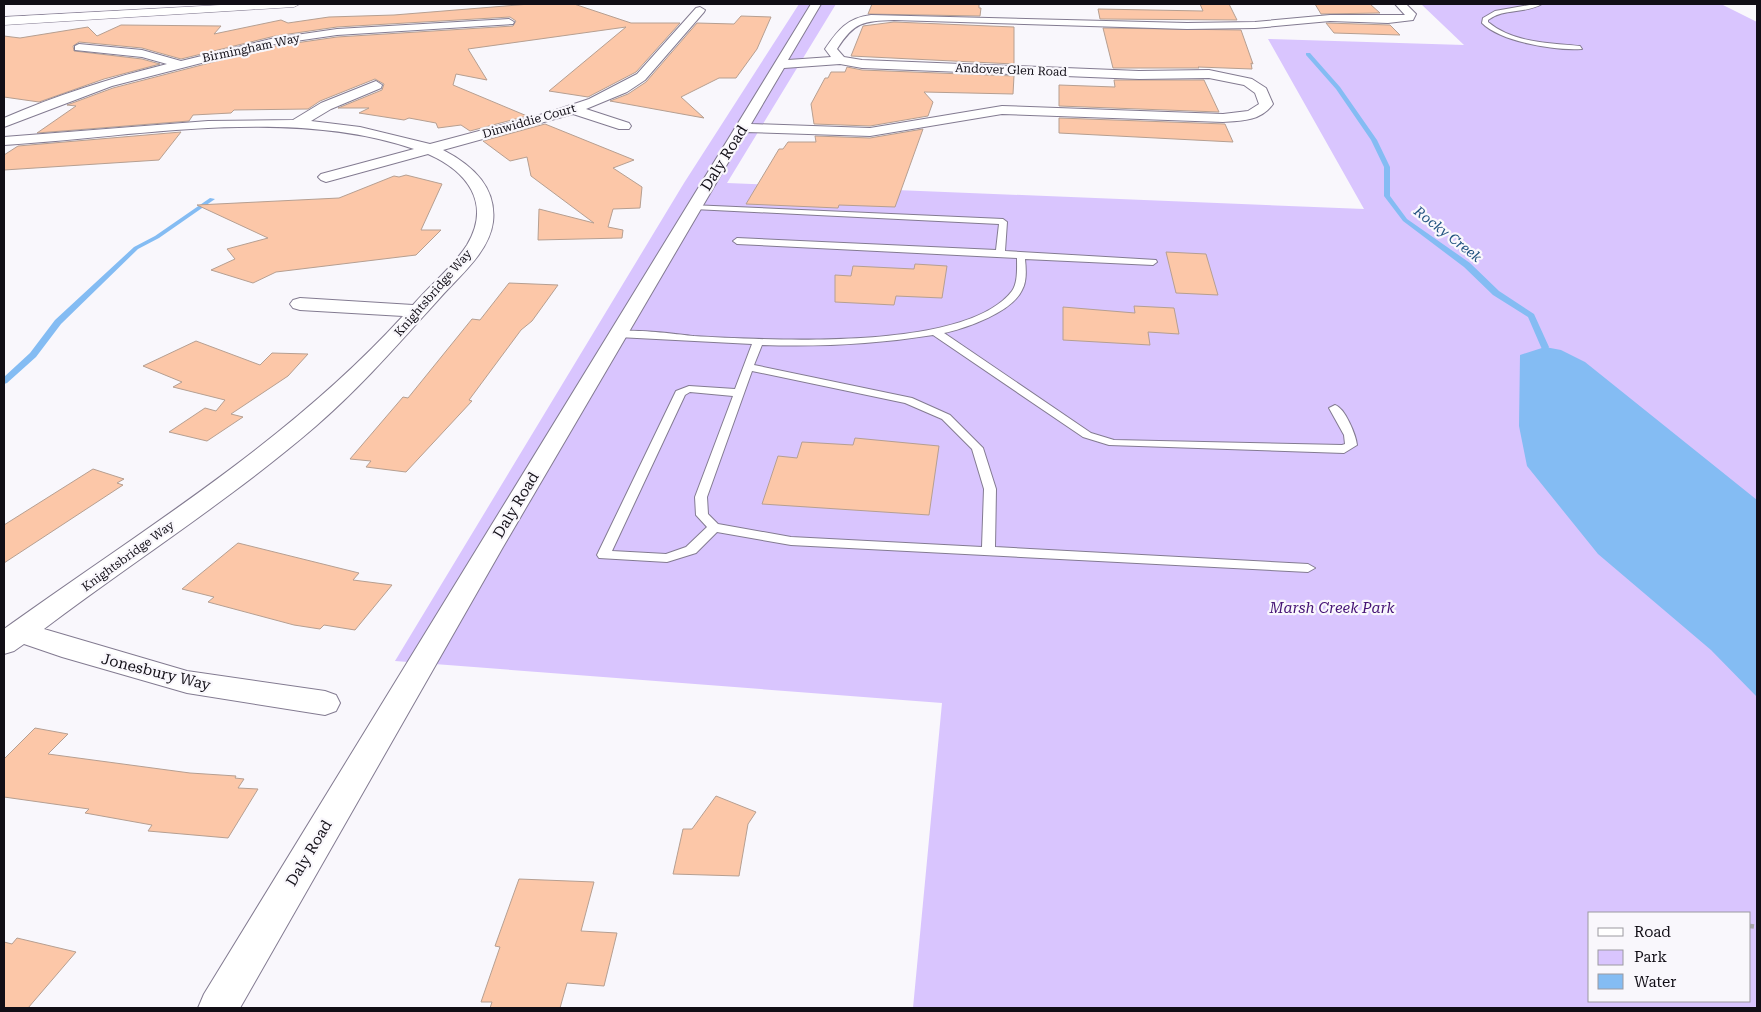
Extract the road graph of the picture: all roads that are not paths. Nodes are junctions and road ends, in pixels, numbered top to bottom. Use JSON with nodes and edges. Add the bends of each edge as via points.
{"nodes":[{"id":1,"x":217,"y":4,"type":"edge"},
{"id":2,"x":294,"y":4,"type":"edge"},
{"id":3,"x":816,"y":4,"type":"edge"},
{"id":4,"x":1319,"y":4,"type":"edge"},
{"id":5,"x":1400,"y":4,"type":"edge"},
{"id":6,"x":1539,"y":4,"type":"edge"},
{"id":7,"x":700,"y":10,"type":"dead end"},
{"id":8,"x":1181,"y":11,"type":"dead end"},
{"id":9,"x":4,"y":14,"type":"edge"},
{"id":10,"x":1330,"y":18,"type":"junction"},
{"id":11,"x":4,"y":20,"type":"edge"},
{"id":12,"x":509,"y":22,"type":"dead end"},
{"id":13,"x":1187,"y":26,"type":"junction"},
{"id":14,"x":79,"y":48,"type":"dead end"},
{"id":15,"x":1580,"y":48,"type":"dead end"},
{"id":16,"x":840,"y":60,"type":"junction"},
{"id":17,"x":178,"y":64,"type":"junction"},
{"id":18,"x":782,"y":64,"type":"junction"},
{"id":19,"x":376,"y":84,"type":"dead end"},
{"id":20,"x":572,"y":109,"type":"junction"},
{"id":21,"x":4,"y":123,"type":"edge"},
{"id":22,"x":295,"y":125,"type":"junction"},
{"id":23,"x":624,"y":126,"type":"dead end"},
{"id":24,"x":743,"y":128,"type":"junction"},
{"id":25,"x":4,"y":141,"type":"edge"},
{"id":26,"x":428,"y":149,"type":"junction"},
{"id":27,"x":326,"y":177,"type":"dead end"},
{"id":28,"x":694,"y":207,"type":"junction"},
{"id":29,"x":737,"y":241,"type":"dead end"},
{"id":30,"x":1000,"y":253,"type":"junction"},
{"id":31,"x":1021,"y":256,"type":"junction"},
{"id":32,"x":1153,"y":262,"type":"dead end"},
{"id":33,"x":300,"y":304,"type":"dead end"},
{"id":34,"x":419,"y":310,"type":"junction"},
{"id":35,"x":937,"y":332,"type":"junction"},
{"id":36,"x":618,"y":334,"type":"junction"},
{"id":37,"x":758,"y":341,"type":"junction"},
{"id":38,"x":749,"y":366,"type":"junction"},
{"id":39,"x":739,"y":393,"type":"junction"},
{"id":40,"x":1335,"y":408,"type":"dead end"},
{"id":41,"x":714,"y":528,"type":"junction"},
{"id":42,"x":988,"y":551,"type":"junction"},
{"id":43,"x":1308,"y":568,"type":"dead end"},
{"id":44,"x":12,"y":638,"type":"edge"},
{"id":45,"x":325,"y":702,"type":"dead end"},
{"id":46,"x":218,"y":1008,"type":"edge"}],
"edges":[{"from":1,"to":9,"type":"main road"},
{"from":2,"to":11,"type":"main road"},
{"from":3,"to":18,"type":"street","name":"Daly Road"},
{"from":4,"to":10,"type":"street"},
{"from":5,"to":10,"type":"street","via":[[1411,14],[1409,18]]},
{"from":6,"to":15,"type":"lane","via":[[1492,14],[1485,22],[1495,30],[1516,38]]},
{"from":7,"to":20,"type":"street","name":"Dinwiddie Court","via":[[641,77],[622,89]]},
{"from":8,"to":13,"type":"street"},
{"from":10,"to":13,"type":"street","via":[[1255,25]]},
{"from":12,"to":17,"type":"street","name":"Birmingham Way","via":[[307,36]]},
{"from":13,"to":16,"type":"street","via":[[1002,16],[865,19],[845,26],[831,49]]},
{"from":14,"to":17,"type":"street","via":[[156,56]]},
{"from":16,"to":18,"type":"street"},
{"from":16,"to":24,"type":"street","name":"Andover Glen Road","via":[[862,64],[1139,75],[1208,74],[1248,82],[1261,92],[1266,104],[1256,114],[1223,118],[1002,110],[870,132]]},
{"from":17,"to":21,"type":"street","name":"Birmingham Way","via":[[77,93]]},
{"from":18,"to":24,"type":"street","name":"Daly Road"},
{"from":19,"to":22,"type":"street","via":[[326,106]]},
{"from":20,"to":23,"type":"street"},
{"from":20,"to":26,"type":"street","name":"Dinwiddie Court"},
{"from":22,"to":25,"type":"street","name":"Knightsbridge Way","via":[[225,126]]},
{"from":22,"to":26,"type":"street","name":"Knightsbridge Way","via":[[359,131]]},
{"from":24,"to":28,"type":"street","name":"Daly Road"},
{"from":26,"to":27,"type":"street","name":"Dinwiddie Court"},
{"from":26,"to":34,"type":"street","name":"Knightsbridge Way","via":[[472,175],[485,208],[484,225],[477,240]]},
{"from":28,"to":30,"type":"lane","via":[[1003,222]]},
{"from":28,"to":36,"type":"street","name":"Daly Road"},
{"from":29,"to":30,"type":"lane"},
{"from":30,"to":31,"type":"lane"},
{"from":31,"to":32,"type":"lane"},
{"from":31,"to":35,"type":"lane","via":[[1018,292],[1002,309],[959,328]]},
{"from":33,"to":34,"type":"street"},
{"from":34,"to":44,"type":"street","name":"Knightsbridge Way","via":[[340,392],[254,465]]},
{"from":35,"to":37,"type":"lane","via":[[906,338],[844,342]]},
{"from":35,"to":40,"type":"lane","via":[[1087,435],[1113,443],[1344,450],[1350,445],[1350,435]]},
{"from":36,"to":37,"type":"lane"},
{"from":36,"to":46,"type":"street","name":"Daly Road"},
{"from":37,"to":38,"type":"lane"},
{"from":38,"to":39,"type":"lane"},
{"from":38,"to":42,"type":"lane","via":[[908,400],[946,417],[977,448],[990,489]]},
{"from":39,"to":41,"type":"lane","via":[[701,497],[702,515]]},
{"from":39,"to":41,"type":"lane","via":[[689,390],[680,393],[604,555],[667,558],[692,550]]},
{"from":41,"to":42,"type":"lane","via":[[790,541]]},
{"from":42,"to":43,"type":"lane"},
{"from":44,"to":45,"type":"street","name":"Jonesbury Way","via":[[72,650],[187,682]]}]}
